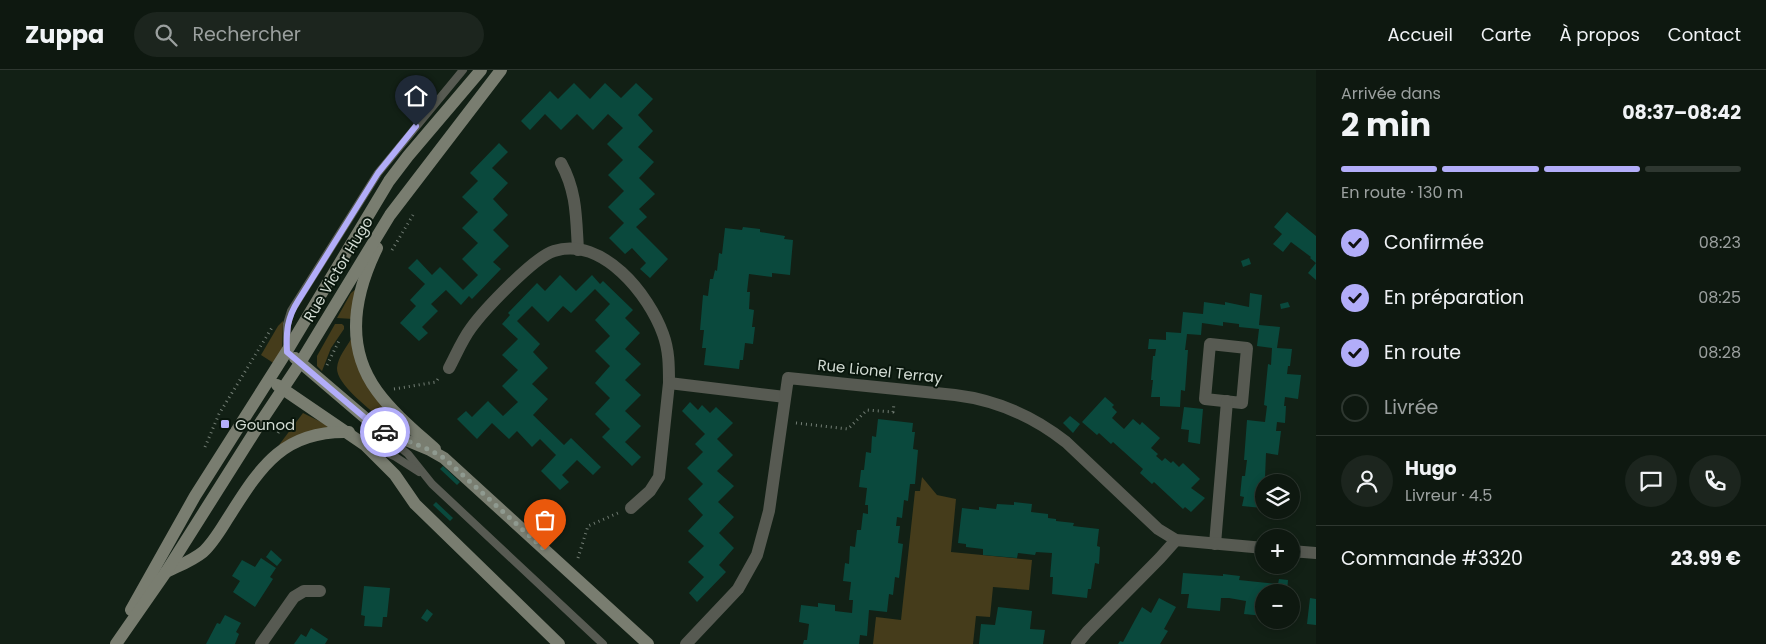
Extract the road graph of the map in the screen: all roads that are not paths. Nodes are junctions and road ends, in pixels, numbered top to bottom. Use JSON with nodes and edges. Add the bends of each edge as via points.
{"nodes":[{"id":1,"x":463,"y":70,"type":"edge"},
{"id":2,"x":481,"y":70,"type":"edge"},
{"id":3,"x":501,"y":70,"type":"edge"},
{"id":4,"x":561,"y":163,"type":"dead end"},
{"id":5,"x":406,"y":191,"type":"junction"},
{"id":6,"x":578,"y":250,"type":"junction"},
{"id":7,"x":287,"y":352,"type":"junction"},
{"id":8,"x":300,"y":363,"type":"junction"},
{"id":9,"x":449,"y":368,"type":"road end"},
{"id":10,"x":269,"y":379,"type":"junction"},
{"id":11,"x":670,"y":383,"type":"junction"},
{"id":12,"x":283,"y":388,"type":"junction"},
{"id":13,"x":785,"y":397,"type":"junction"},
{"id":14,"x":1227,"y":401,"type":"junction"},
{"id":15,"x":377,"y":428,"type":"junction"},
{"id":16,"x":353,"y":435,"type":"junction"},
{"id":17,"x":444,"y":458,"type":"junction"},
{"id":18,"x":424,"y":476,"type":"junction"},
{"id":19,"x":631,"y":508,"type":"road end"},
{"id":20,"x":1176,"y":540,"type":"junction"},
{"id":21,"x":1215,"y":544,"type":"junction"},
{"id":22,"x":1255,"y":547,"type":"edge"},
{"id":23,"x":1300,"y":552,"type":"edge"},
{"id":24,"x":1316,"y":553,"type":"edge"},
{"id":25,"x":166,"y":572,"type":"junction"},
{"id":26,"x":320,"y":592,"type":"dead end"},
{"id":27,"x":114,"y":644,"type":"edge"},
{"id":28,"x":261,"y":644,"type":"edge"},
{"id":29,"x":559,"y":644,"type":"edge"},
{"id":30,"x":603,"y":644,"type":"edge"},
{"id":31,"x":648,"y":644,"type":"edge"},
{"id":32,"x":686,"y":644,"type":"edge"},
{"id":33,"x":1077,"y":644,"type":"edge"}],
"edges":[{"from":1,"to":7,"type":"lane","via":[[378,173],[291,311],[287,324]]},
{"from":2,"to":7,"type":"main road","via":[[389,181]]},
{"from":3,"to":5,"type":"main road","name":"Rue Victor Hugo"},
{"from":4,"to":6,"type":"street","via":[[576,201]]},
{"from":5,"to":8,"type":"main road","name":"Rue Victor Hugo"},
{"from":5,"to":17,"type":"main road","via":[[363,281],[357,304],[357,342],[376,390]]},
{"from":6,"to":9,"type":"street","via":[[553,251],[528,268],[475,323]]},
{"from":6,"to":11,"type":"street","via":[[604,258],[620,270],[641,294],[664,336]]},
{"from":7,"to":8,"type":"main road"},
{"from":7,"to":10,"type":"main road"},
{"from":8,"to":12,"type":"main road","name":"Rue Victor Hugo"},
{"from":8,"to":15,"type":"main road"},
{"from":10,"to":12,"type":"main road"},
{"from":10,"to":27,"type":"main road","via":[[194,496]]},
{"from":11,"to":13,"type":"street"},
{"from":11,"to":19,"type":"street","via":[[659,477],[650,491]]},
{"from":12,"to":16,"type":"main road"},
{"from":12,"to":25,"type":"main road","name":"Rue Victor Hugo"},
{"from":13,"to":20,"type":"street","name":"Rue Lionel Terray","via":[[788,378],[973,397],[1005,407],[1040,424],[1066,442],[1158,530]]},
{"from":13,"to":32,"type":"street","name":"Rue Lionel Terray","via":[[766,526],[757,555],[738,589]]},
{"from":14,"to":14,"type":"street","via":[[1205,399],[1210,344],[1247,348],[1242,402]]},
{"from":14,"to":21,"type":"street"},
{"from":15,"to":17,"type":"main road"},
{"from":15,"to":18,"type":"lane","via":[[408,454]]},
{"from":16,"to":18,"type":"lane"},
{"from":16,"to":25,"type":"main road","via":[[327,433],[306,438],[274,456],[257,473],[203,552]]},
{"from":16,"to":29,"type":"main road","via":[[390,469],[415,504]]},
{"from":17,"to":31,"type":"main road"},
{"from":18,"to":30,"type":"lane"},
{"from":20,"to":21,"type":"street","name":"Rue Lionel Terray"},
{"from":20,"to":33,"type":"street"},
{"from":21,"to":22,"type":"street","name":"Rue Lionel Terray"},
{"from":23,"to":24,"type":"street"},
{"from":25,"to":27,"type":"main road","name":"Rue Victor Hugo"},
{"from":26,"to":28,"type":"street","via":[[304,591],[294,596]]}]}
